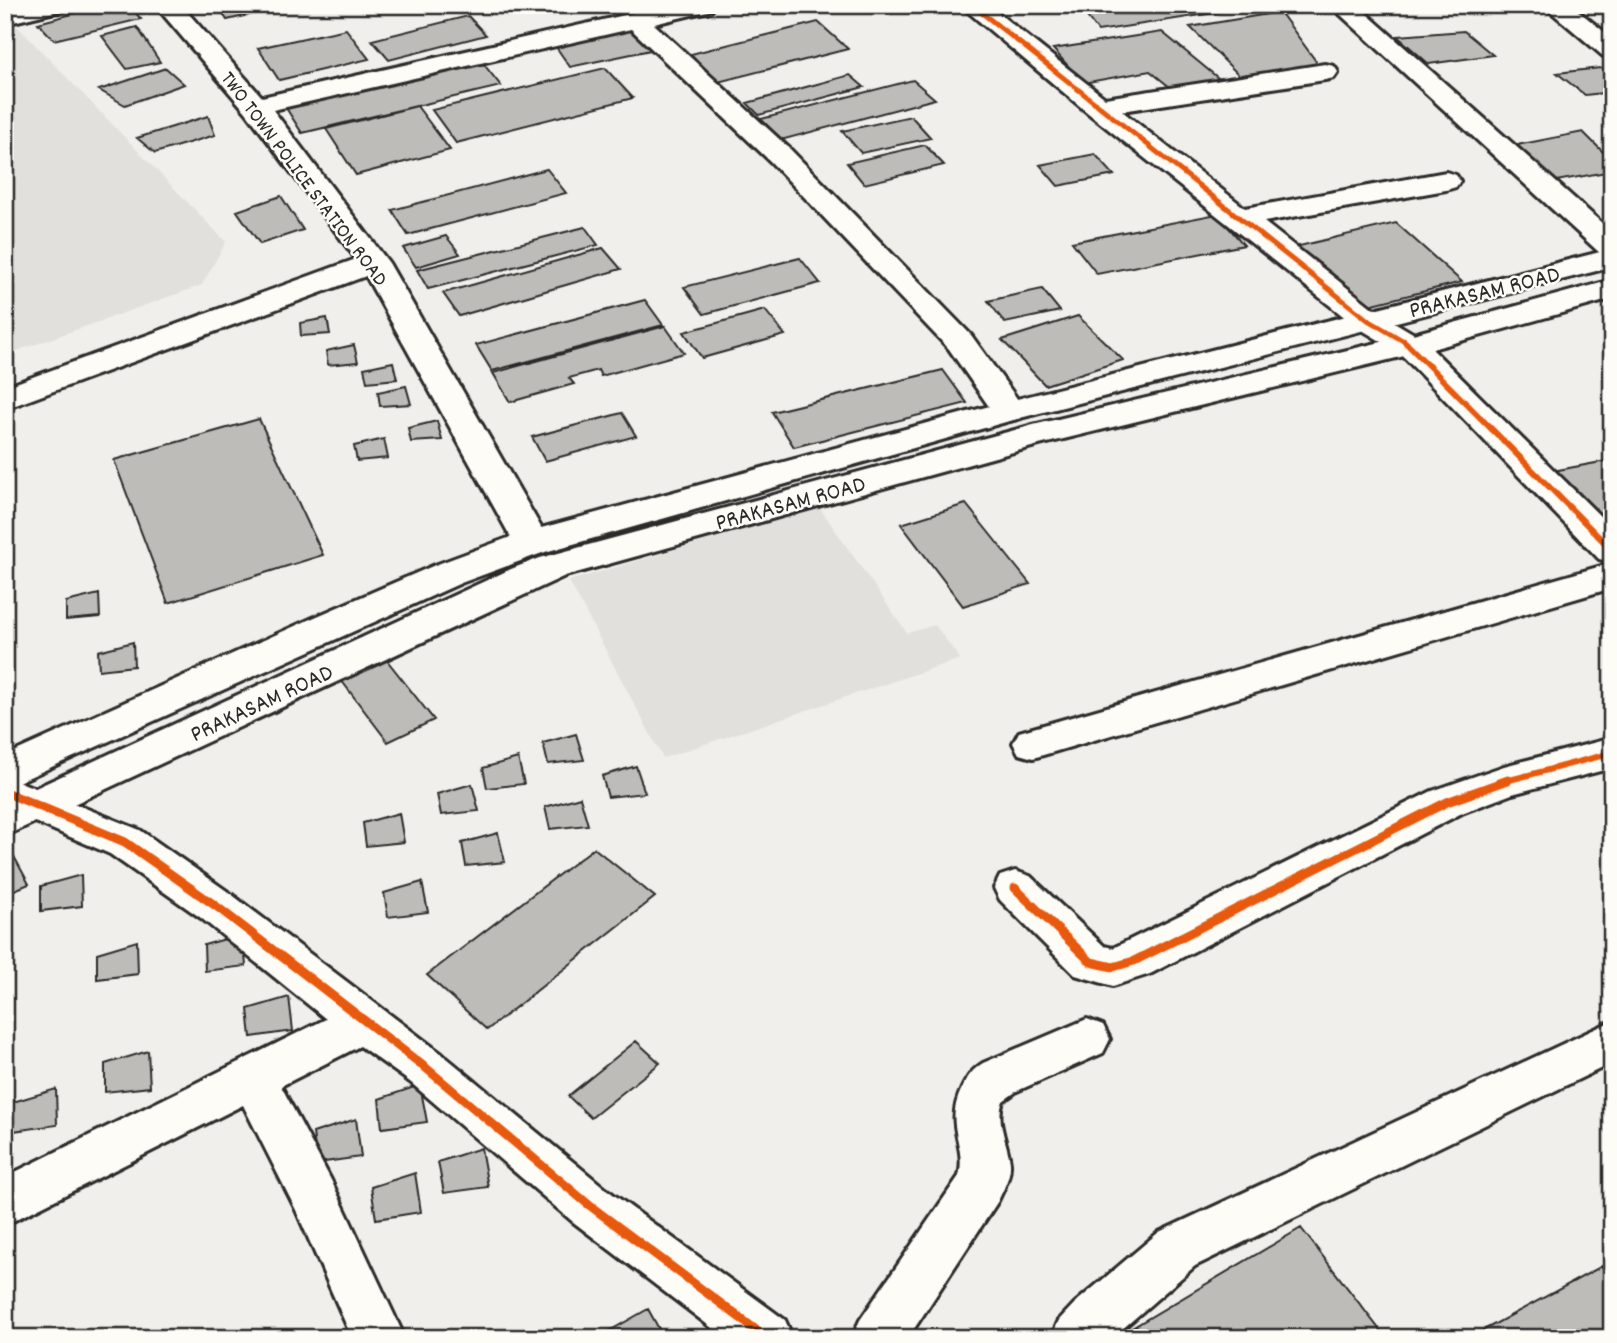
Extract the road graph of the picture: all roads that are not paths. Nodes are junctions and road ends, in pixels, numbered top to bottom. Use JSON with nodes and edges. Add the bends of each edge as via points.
{"nodes":[{"id":1,"x":54,"y":5,"type":"edge"},
{"id":2,"x":167,"y":5,"type":"edge"},
{"id":3,"x":703,"y":5,"type":"edge"},
{"id":4,"x":972,"y":5,"type":"edge"},
{"id":5,"x":1342,"y":5,"type":"edge"},
{"id":6,"x":1555,"y":5,"type":"edge"},
{"id":7,"x":5,"y":17,"type":"edge"},
{"id":8,"x":636,"y":20,"type":"junction"},
{"id":9,"x":1612,"y":51,"type":"edge"},
{"id":10,"x":1325,"y":72,"type":"dead end"},
{"id":11,"x":256,"y":106,"type":"junction"},
{"id":12,"x":1098,"y":107,"type":"junction"},
{"id":13,"x":1446,"y":181,"type":"dead end"},
{"id":14,"x":1239,"y":218,"type":"junction"},
{"id":15,"x":1612,"y":248,"type":"edge"},
{"id":16,"x":1612,"y":258,"type":"edge"},
{"id":17,"x":374,"y":264,"type":"junction"},
{"id":18,"x":1612,"y":289,"type":"edge"},
{"id":19,"x":1368,"y":320,"type":"junction"},
{"id":20,"x":1409,"y":345,"type":"junction"},
{"id":21,"x":5,"y":399,"type":"edge"},
{"id":22,"x":1009,"y":411,"type":"junction"},
{"id":23,"x":532,"y":543,"type":"junction"},
{"id":24,"x":1612,"y":550,"type":"edge"},
{"id":25,"x":1612,"y":575,"type":"edge"},
{"id":26,"x":1033,"y":743,"type":"dead end"},
{"id":27,"x":1612,"y":753,"type":"edge"},
{"id":28,"x":5,"y":773,"type":"edge"},
{"id":29,"x":16,"y":806,"type":"edge"},
{"id":30,"x":1015,"y":888,"type":"dead end"},
{"id":31,"x":363,"y":1022,"type":"junction"},
{"id":32,"x":1087,"y":1039,"type":"dead end"},
{"id":33,"x":1607,"y":1051,"type":"edge"},
{"id":34,"x":253,"y":1078,"type":"junction"},
{"id":35,"x":5,"y":1202,"type":"edge"},
{"id":36,"x":379,"y":1338,"type":"edge"},
{"id":37,"x":767,"y":1338,"type":"edge"},
{"id":38,"x":878,"y":1338,"type":"edge"},
{"id":39,"x":1077,"y":1338,"type":"edge"}],
"edges":[{"from":1,"to":7,"type":"street"},
{"from":2,"to":11,"type":"street","name":"TWO TOWN POLICE STATION ROAD"},
{"from":3,"to":8,"type":"street"},
{"from":4,"to":12,"type":"street"},
{"from":5,"to":15,"type":"street"},
{"from":6,"to":9,"type":"street"},
{"from":8,"to":11,"type":"street"},
{"from":8,"to":22,"type":"street","via":[[780,155],[960,342]]},
{"from":10,"to":12,"type":"street"},
{"from":11,"to":17,"type":"street","name":"TWO TOWN POLICE STATION ROAD"},
{"from":12,"to":14,"type":"street"},
{"from":13,"to":14,"type":"street"},
{"from":14,"to":19,"type":"street"},
{"from":16,"to":19,"type":"street","name":"PRAKASAM ROAD"},
{"from":17,"to":21,"type":"street"},
{"from":17,"to":23,"type":"street","name":"TWO TOWN POLICE STATION ROAD"},
{"from":18,"to":20,"type":"street","name":"PRAKASAM ROAD"},
{"from":19,"to":20,"type":"street"},
{"from":19,"to":22,"type":"street","name":"PRAKASAM ROAD"},
{"from":20,"to":24,"type":"street"},
{"from":20,"to":29,"type":"street","name":"PRAKASAM ROAD","via":[[1033,436],[553,567]]},
{"from":22,"to":23,"type":"street","name":"PRAKASAM ROAD"},
{"from":23,"to":28,"type":"street","name":"PRAKASAM ROAD","via":[[340,621]]},
{"from":25,"to":26,"type":"street"},
{"from":27,"to":30,"type":"street","via":[[1447,802],[1114,967],[1091,962]]},
{"from":29,"to":31,"type":"street","via":[[125,842],[216,906]]},
{"from":31,"to":34,"type":"street"},
{"from":31,"to":37,"type":"street","via":[[426,1068],[589,1205]]},
{"from":32,"to":38,"type":"street","via":[[986,1087],[977,1107],[986,1165],[981,1185]]},
{"from":33,"to":39,"type":"street","via":[[1177,1249]]},
{"from":34,"to":35,"type":"street"},
{"from":34,"to":36,"type":"street"}]}
